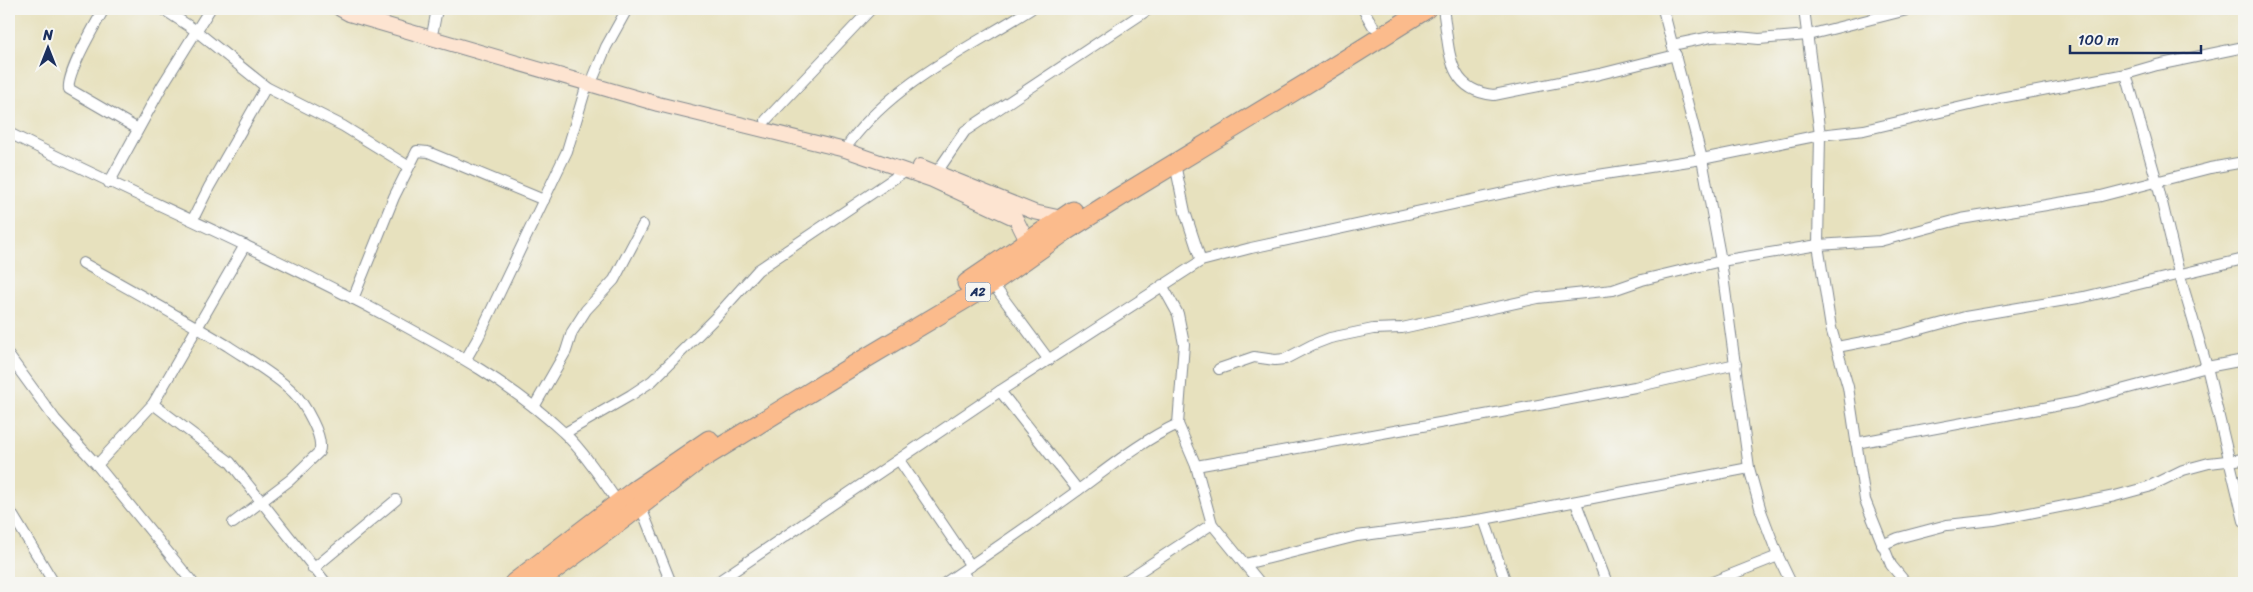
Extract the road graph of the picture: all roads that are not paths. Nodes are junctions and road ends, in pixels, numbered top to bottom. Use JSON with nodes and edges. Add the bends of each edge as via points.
{"nodes":[{"id":1,"x":104,"y":9,"type":"edge"},
{"id":2,"x":163,"y":9,"type":"edge"},
{"id":3,"x":210,"y":9,"type":"edge"},
{"id":4,"x":340,"y":9,"type":"edge"},
{"id":5,"x":363,"y":9,"type":"edge"},
{"id":6,"x":437,"y":9,"type":"edge"},
{"id":7,"x":627,"y":9,"type":"edge"},
{"id":8,"x":871,"y":9,"type":"edge"},
{"id":9,"x":1031,"y":9,"type":"edge"},
{"id":10,"x":1148,"y":9,"type":"edge"},
{"id":11,"x":1362,"y":9,"type":"edge"},
{"id":12,"x":1402,"y":9,"type":"edge"},
{"id":13,"x":1426,"y":9,"type":"edge"},
{"id":14,"x":1443,"y":9,"type":"edge"},
{"id":15,"x":1663,"y":9,"type":"edge"},
{"id":16,"x":1804,"y":9,"type":"edge"},
{"id":17,"x":1911,"y":9,"type":"edge"},
{"id":18,"x":1373,"y":26,"type":"junction"},
{"id":19,"x":195,"y":30,"type":"junction"},
{"id":20,"x":433,"y":30,"type":"junction"},
{"id":21,"x":1808,"y":35,"type":"junction"},
{"id":22,"x":2244,"y":47,"type":"edge"},
{"id":23,"x":1674,"y":50,"type":"junction"},
{"id":24,"x":2126,"y":74,"type":"junction"},
{"id":25,"x":590,"y":80,"type":"junction"},
{"id":26,"x":266,"y":87,"type":"junction"},
{"id":27,"x":766,"y":120,"type":"junction"},
{"id":28,"x":138,"y":129,"type":"junction"},
{"id":29,"x":9,"y":133,"type":"edge"},
{"id":30,"x":1820,"y":135,"type":"junction"},
{"id":31,"x":850,"y":142,"type":"junction"},
{"id":32,"x":1702,"y":159,"type":"junction"},
{"id":33,"x":2244,"y":162,"type":"edge"},
{"id":34,"x":1175,"y":164,"type":"junction"},
{"id":35,"x":408,"y":166,"type":"junction"},
{"id":36,"x":905,"y":171,"type":"junction"},
{"id":37,"x":937,"y":172,"type":"junction"},
{"id":38,"x":2157,"y":182,"type":"junction"},
{"id":39,"x":109,"y":183,"type":"junction"},
{"id":40,"x":544,"y":200,"type":"junction"},
{"id":41,"x":1062,"y":218,"type":"junction"},
{"id":42,"x":193,"y":219,"type":"junction"},
{"id":43,"x":643,"y":224,"type":"dead end"},
{"id":44,"x":1027,"y":241,"type":"junction"},
{"id":45,"x":1818,"y":244,"type":"junction"},
{"id":46,"x":246,"y":245,"type":"junction"},
{"id":47,"x":2244,"y":259,"type":"edge"},
{"id":48,"x":1201,"y":261,"type":"junction"},
{"id":49,"x":1721,"y":261,"type":"junction"},
{"id":50,"x":83,"y":263,"type":"dead end"},
{"id":51,"x":2179,"y":273,"type":"junction"},
{"id":52,"x":992,"y":283,"type":"junction"},
{"id":53,"x":1162,"y":285,"type":"junction"},
{"id":54,"x":353,"y":299,"type":"junction"},
{"id":55,"x":910,"y":325,"type":"junction"},
{"id":56,"x":197,"y":328,"type":"junction"},
{"id":57,"x":1837,"y":347,"type":"junction"},
{"id":58,"x":9,"y":356,"type":"edge"},
{"id":59,"x":466,"y":359,"type":"junction"},
{"id":60,"x":1049,"y":360,"type":"junction"},
{"id":61,"x":2244,"y":360,"type":"edge"},
{"id":62,"x":1736,"y":364,"type":"junction"},
{"id":63,"x":2207,"y":366,"type":"junction"},
{"id":64,"x":1219,"y":369,"type":"dead end"},
{"id":65,"x":1000,"y":391,"type":"junction"},
{"id":66,"x":153,"y":404,"type":"junction"},
{"id":67,"x":534,"y":407,"type":"junction"},
{"id":68,"x":1178,"y":424,"type":"junction"},
{"id":69,"x":565,"y":433,"type":"junction"},
{"id":70,"x":1856,"y":443,"type":"junction"},
{"id":71,"x":2244,"y":459,"type":"edge"},
{"id":72,"x":898,"y":460,"type":"junction"},
{"id":73,"x":2228,"y":460,"type":"junction"},
{"id":74,"x":97,"y":465,"type":"junction"},
{"id":75,"x":1196,"y":466,"type":"junction"},
{"id":76,"x":1749,"y":468,"type":"junction"},
{"id":77,"x":1078,"y":490,"type":"junction"},
{"id":78,"x":396,"y":500,"type":"dead end"},
{"id":79,"x":261,"y":502,"type":"junction"},
{"id":80,"x":1576,"y":503,"type":"junction"},
{"id":81,"x":628,"y":508,"type":"junction"},
{"id":82,"x":11,"y":514,"type":"edge"},
{"id":83,"x":1484,"y":519,"type":"junction"},
{"id":84,"x":2244,"y":521,"type":"edge"},
{"id":85,"x":233,"y":523,"type":"dead end"},
{"id":86,"x":1212,"y":524,"type":"junction"},
{"id":87,"x":1882,"y":545,"type":"junction"},
{"id":88,"x":1778,"y":556,"type":"junction"},
{"id":89,"x":1245,"y":564,"type":"junction"},
{"id":90,"x":313,"y":569,"type":"junction"},
{"id":91,"x":966,"y":569,"type":"junction"},
{"id":92,"x":54,"y":583,"type":"edge"},
{"id":93,"x":193,"y":583,"type":"edge"},
{"id":94,"x":326,"y":583,"type":"edge"},
{"id":95,"x":514,"y":583,"type":"edge"},
{"id":96,"x":536,"y":583,"type":"edge"},
{"id":97,"x":671,"y":583,"type":"edge"},
{"id":98,"x":716,"y":583,"type":"edge"},
{"id":99,"x":945,"y":583,"type":"edge"},
{"id":100,"x":970,"y":583,"type":"edge"},
{"id":101,"x":1122,"y":583,"type":"edge"},
{"id":102,"x":1260,"y":583,"type":"edge"},
{"id":103,"x":1506,"y":583,"type":"edge"},
{"id":104,"x":1607,"y":583,"type":"edge"},
{"id":105,"x":1710,"y":583,"type":"edge"},
{"id":106,"x":1791,"y":583,"type":"edge"},
{"id":107,"x":1906,"y":583,"type":"edge"}],
"edges":[{"from":1,"to":28,"type":"street","via":[[68,85]]},
{"from":2,"to":19,"type":"street"},
{"from":3,"to":19,"type":"street"},
{"from":4,"to":25,"type":"street","via":[[433,40]]},
{"from":5,"to":20,"type":"street"},
{"from":6,"to":20,"type":"street"},
{"from":7,"to":25,"type":"street"},
{"from":8,"to":27,"type":"street"},
{"from":9,"to":31,"type":"street","via":[[903,89],[860,128]]},
{"from":10,"to":37,"type":"street","via":[[965,131]]},
{"from":11,"to":18,"type":"street"},
{"from":12,"to":18,"type":"highway","number":"A2"},
{"from":13,"to":34,"type":"highway","number":"A2"},
{"from":14,"to":23,"type":"street","via":[[1454,72],[1468,88],[1482,94],[1494,95],[1600,74]]},
{"from":15,"to":23,"type":"street"},
{"from":16,"to":21,"type":"street"},
{"from":17,"to":21,"type":"street"},
{"from":18,"to":41,"type":"highway","number":"A2"},
{"from":19,"to":26,"type":"street"},
{"from":19,"to":28,"type":"street"},
{"from":20,"to":25,"type":"street"},
{"from":21,"to":23,"type":"street","via":[[1759,39],[1711,36]]},
{"from":21,"to":30,"type":"street"},
{"from":22,"to":24,"type":"street"},
{"from":23,"to":32,"type":"street"},
{"from":24,"to":30,"type":"street","via":[[2000,98],[1864,130]]},
{"from":24,"to":38,"type":"street"},
{"from":25,"to":27,"type":"street"},
{"from":25,"to":36,"type":"street","via":[[658,104],[845,150]]},
{"from":25,"to":40,"type":"street","via":[[567,151]]},
{"from":26,"to":35,"type":"street","via":[[343,126]]},
{"from":26,"to":42,"type":"street"},
{"from":27,"to":31,"type":"street"},
{"from":28,"to":39,"type":"street"},
{"from":29,"to":39,"type":"street"},
{"from":30,"to":32,"type":"street"},
{"from":30,"to":45,"type":"street"},
{"from":31,"to":37,"type":"street"},
{"from":32,"to":48,"type":"street","via":[[1559,181]]},
{"from":32,"to":49,"type":"street"},
{"from":33,"to":38,"type":"street"},
{"from":34,"to":48,"type":"street","via":[[1185,212]]},
{"from":34,"to":52,"type":"highway","number":"A2","via":[[1067,230]]},
{"from":35,"to":40,"type":"street","via":[[413,155],[422,150]]},
{"from":35,"to":54,"type":"street"},
{"from":36,"to":44,"type":"street","via":[[1016,219]]},
{"from":36,"to":69,"type":"street","via":[[758,270],[652,381]]},
{"from":37,"to":41,"type":"street","via":[[1034,212]]},
{"from":38,"to":45,"type":"street","via":[[2101,196],[1961,219],[1880,241]]},
{"from":38,"to":51,"type":"street"},
{"from":39,"to":42,"type":"street"},
{"from":40,"to":59,"type":"street"},
{"from":41,"to":44,"type":"highway","number":"A2"},
{"from":42,"to":46,"type":"street"},
{"from":43,"to":67,"type":"street","via":[[614,280],[586,310],[572,332],[566,352]]},
{"from":44,"to":55,"type":"highway","number":"A2"},
{"from":45,"to":49,"type":"street"},
{"from":45,"to":57,"type":"street"},
{"from":46,"to":54,"type":"street"},
{"from":46,"to":56,"type":"street"},
{"from":47,"to":51,"type":"street"},
{"from":48,"to":53,"type":"street"},
{"from":49,"to":62,"type":"street"},
{"from":49,"to":64,"type":"street","via":[[1614,290],[1538,298],[1402,328],[1373,329],[1330,338],[1285,359],[1254,357]]},
{"from":50,"to":56,"type":"street"},
{"from":51,"to":57,"type":"street","via":[[2084,297],[1965,317]]},
{"from":51,"to":63,"type":"street"},
{"from":52,"to":55,"type":"highway","number":"A2"},
{"from":52,"to":60,"type":"street"},
{"from":53,"to":60,"type":"street"},
{"from":53,"to":68,"type":"street","via":[[1178,314],[1184,344]]},
{"from":54,"to":59,"type":"street"},
{"from":55,"to":81,"type":"highway","number":"A2","via":[[851,367]]},
{"from":56,"to":66,"type":"street"},
{"from":56,"to":79,"type":"street","via":[[258,365],[293,392],[321,440],[322,446],[314,458]]},
{"from":57,"to":70,"type":"street","via":[[1848,387]]},
{"from":58,"to":74,"type":"street","via":[[55,419]]},
{"from":59,"to":67,"type":"street"},
{"from":60,"to":65,"type":"street"},
{"from":61,"to":63,"type":"street"},
{"from":62,"to":75,"type":"street","via":[[1496,414]]},
{"from":62,"to":76,"type":"street"},
{"from":63,"to":70,"type":"street","via":[[2076,402]]},
{"from":63,"to":73,"type":"street"},
{"from":65,"to":72,"type":"street"},
{"from":65,"to":77,"type":"street"},
{"from":66,"to":74,"type":"street"},
{"from":66,"to":79,"type":"street","via":[[230,462]]},
{"from":67,"to":69,"type":"street"},
{"from":68,"to":75,"type":"street"},
{"from":68,"to":77,"type":"street","via":[[1116,461]]},
{"from":69,"to":81,"type":"street"},
{"from":70,"to":87,"type":"street","via":[[1865,500]]},
{"from":71,"to":73,"type":"street"},
{"from":72,"to":91,"type":"street"},
{"from":72,"to":98,"type":"street"},
{"from":73,"to":84,"type":"street"},
{"from":73,"to":87,"type":"street","via":[[2183,470],[2115,496],[1994,520],[1947,525]]},
{"from":74,"to":93,"type":"street"},
{"from":75,"to":86,"type":"street"},
{"from":76,"to":80,"type":"street"},
{"from":76,"to":88,"type":"street"},
{"from":77,"to":91,"type":"street"},
{"from":78,"to":90,"type":"street"},
{"from":79,"to":85,"type":"street"},
{"from":79,"to":90,"type":"street"},
{"from":80,"to":83,"type":"street"},
{"from":80,"to":104,"type":"street"},
{"from":81,"to":95,"type":"highway","number":"A2"},
{"from":81,"to":96,"type":"highway","number":"A2"},
{"from":81,"to":97,"type":"street"},
{"from":82,"to":92,"type":"street"},
{"from":83,"to":89,"type":"street","via":[[1357,536]]},
{"from":83,"to":103,"type":"street"},
{"from":86,"to":89,"type":"street"},
{"from":86,"to":101,"type":"street"},
{"from":87,"to":107,"type":"street"},
{"from":88,"to":105,"type":"street"},
{"from":88,"to":106,"type":"street"},
{"from":89,"to":102,"type":"street"},
{"from":90,"to":94,"type":"street"},
{"from":91,"to":99,"type":"street"},
{"from":91,"to":100,"type":"street"}]}
